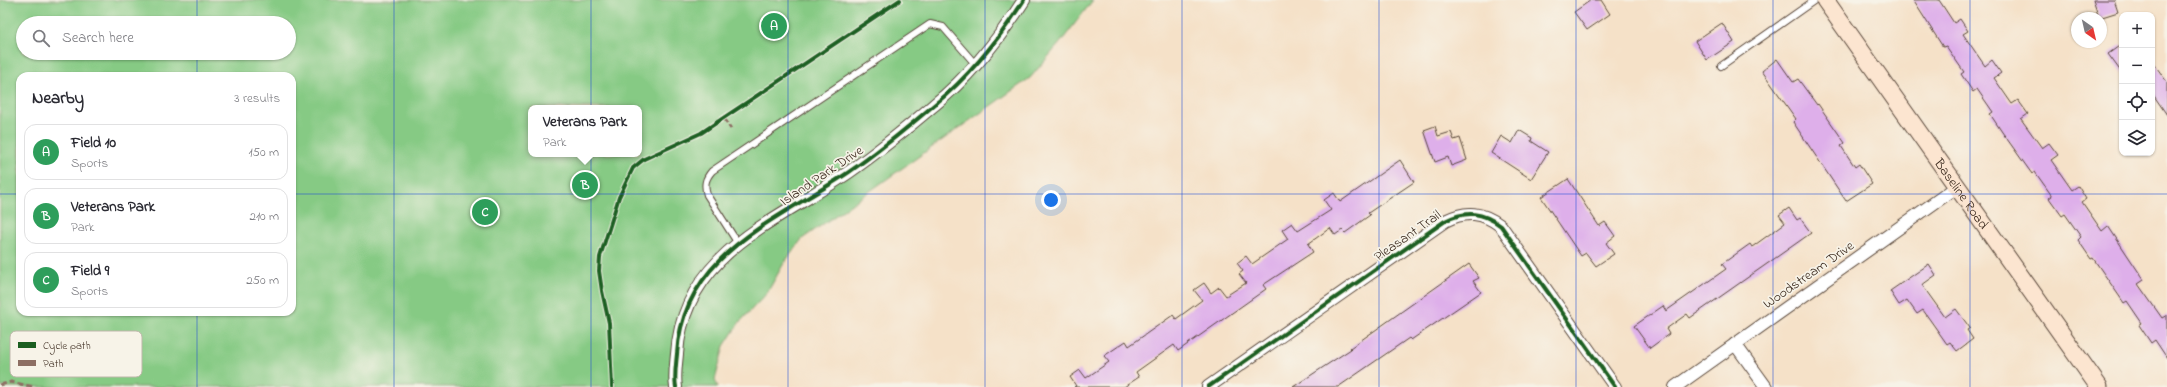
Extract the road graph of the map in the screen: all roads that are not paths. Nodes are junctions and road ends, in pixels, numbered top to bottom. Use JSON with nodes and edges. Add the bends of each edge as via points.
{"nodes":[{"id":1,"x":1024,"y":0,"type":"edge"},
{"id":2,"x":1815,"y":0,"type":"edge"},
{"id":3,"x":1825,"y":0,"type":"edge"},
{"id":4,"x":976,"y":65,"type":"junction"},
{"id":5,"x":1721,"y":66,"type":"dead end"},
{"id":6,"x":1958,"y":186,"type":"junction"},
{"id":7,"x":738,"y":242,"type":"junction"},
{"id":8,"x":1735,"y":344,"type":"junction"},
{"id":9,"x":676,"y":387,"type":"edge"},
{"id":10,"x":1208,"y":387,"type":"edge"},
{"id":11,"x":1615,"y":387,"type":"edge"},
{"id":12,"x":1675,"y":387,"type":"edge"},
{"id":13,"x":1766,"y":387,"type":"edge"},
{"id":14,"x":2099,"y":387,"type":"edge"}],
"edges":[{"from":1,"to":4,"type":"street","name":"Island Park Drive"},
{"from":2,"to":5,"type":"lane"},
{"from":3,"to":6,"type":"street","name":"Baseline Road"},
{"from":4,"to":7,"type":"street","name":"Island Park Drive","via":[[935,105],[850,172]]},
{"from":4,"to":7,"type":"lane","via":[[943,27],[930,24],[712,171],[706,177],[706,195]]},
{"from":6,"to":8,"type":"street","name":"Woodstream Drive"},
{"from":6,"to":14,"type":"street","name":"Baseline Road"},
{"from":7,"to":9,"type":"street","name":"Island Park Drive","via":[[710,269],[689,302],[678,338]]},
{"from":8,"to":12,"type":"street","name":"Woodstream Drive"},
{"from":8,"to":13,"type":"street"},
{"from":10,"to":11,"type":"street","name":"Pleasant Trail","via":[[1445,221],[1466,213],[1479,214],[1501,226]]}]}
